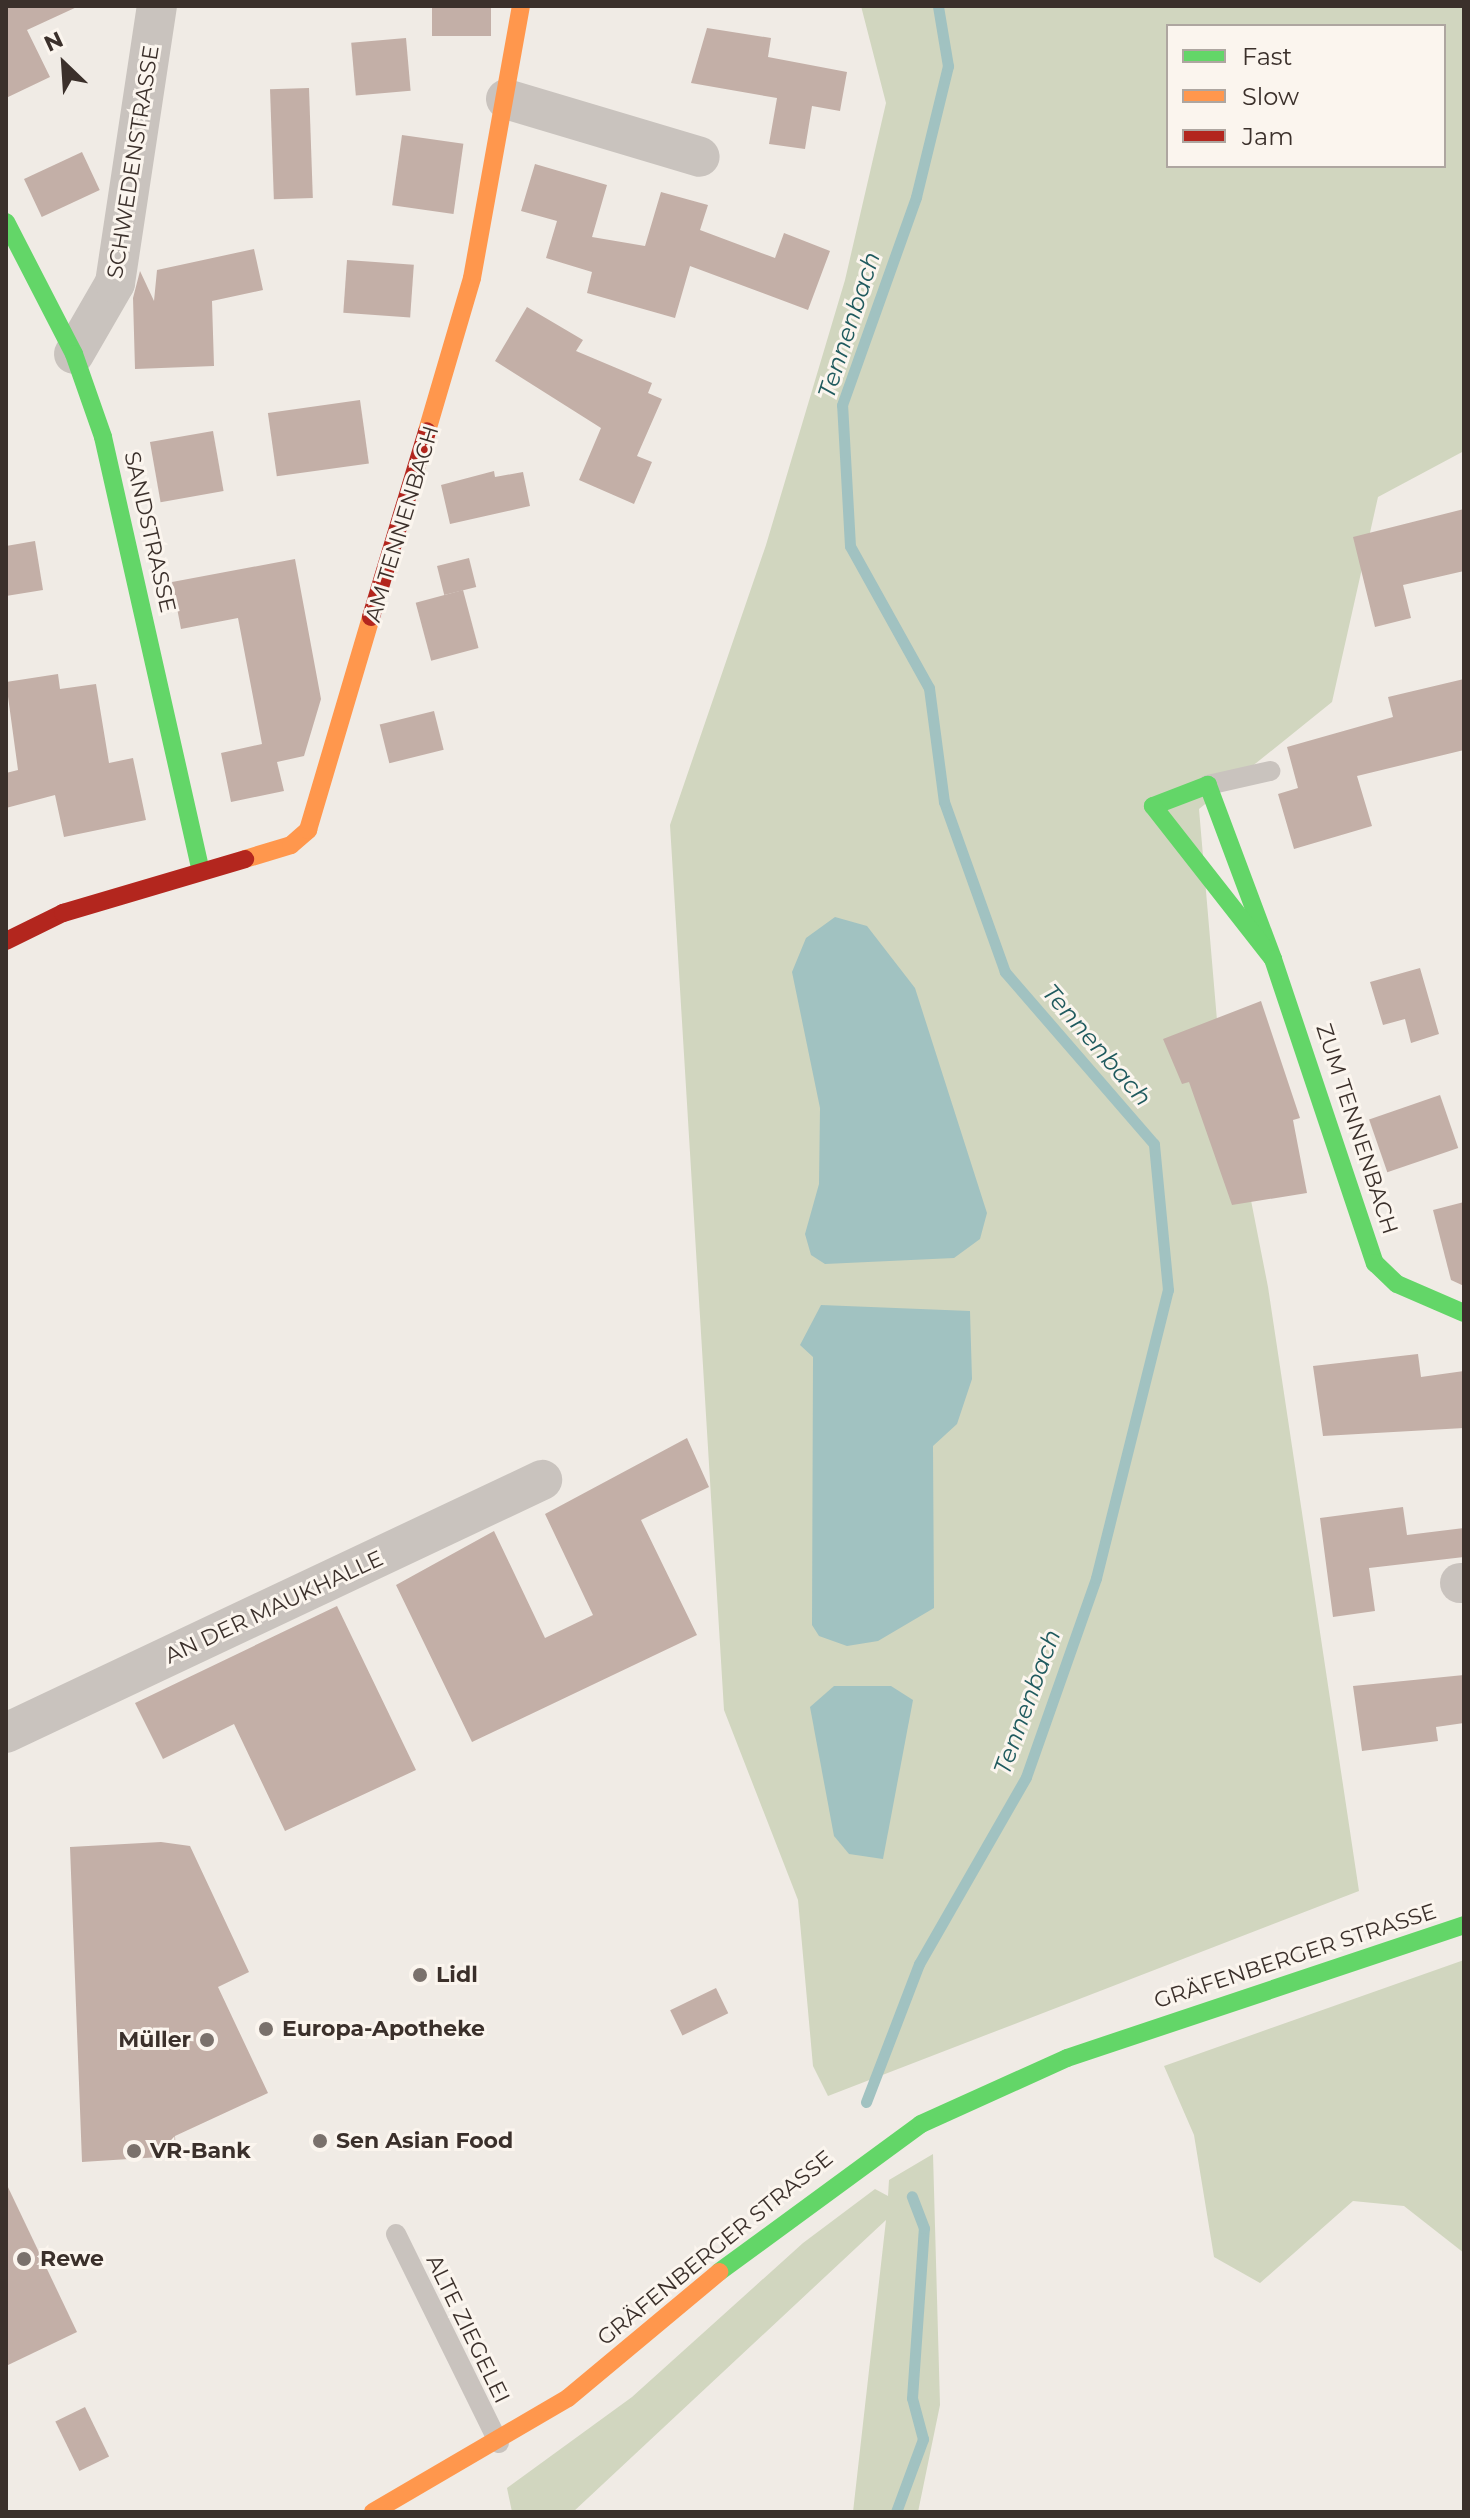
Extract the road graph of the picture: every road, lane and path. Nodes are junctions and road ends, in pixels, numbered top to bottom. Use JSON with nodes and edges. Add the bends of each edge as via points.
{"nodes":[{"id":1,"x":157,"y":6,"type":"edge"},
{"id":2,"x":521,"y":6,"type":"edge"},
{"id":3,"x":506,"y":99,"type":"junction"},
{"id":4,"x":700,"y":157,"type":"dead end"},
{"id":5,"x":6,"y":222,"type":"edge"},
{"id":6,"x":74,"y":354,"type":"junction"},
{"id":7,"x":1270,"y":771,"type":"dead end"},
{"id":8,"x":1208,"y":785,"type":"junction"},
{"id":9,"x":200,"y":869,"type":"junction"},
{"id":10,"x":6,"y":941,"type":"edge"},
{"id":11,"x":1273,"y":959,"type":"junction"},
{"id":12,"x":1464,"y":1313,"type":"edge"},
{"id":13,"x":542,"y":1480,"type":"dead end"},
{"id":14,"x":6,"y":1733,"type":"edge"},
{"id":15,"x":1464,"y":1925,"type":"edge"},
{"id":16,"x":396,"y":2234,"type":"dead end"},
{"id":17,"x":499,"y":2443,"type":"junction"},
{"id":18,"x":373,"y":2512,"type":"edge"}],
"edges":[{"from":1,"to":6,"type":"street","name":"SCHWEDENSTRASSE","via":[[115,283]]},
{"from":2,"to":3,"type":"street","name":"AM TENNENBACH"},
{"from":3,"to":4,"type":"street"},
{"from":3,"to":9,"type":"street","name":"AM TENNENBACH","via":[[472,278],[308,830],[291,845]]},
{"from":5,"to":6,"type":"street","name":"SANDSTRASSE"},
{"from":6,"to":9,"type":"street","name":"SANDSTRASSE","via":[[122,515]]},
{"from":7,"to":8,"type":"lane"},
{"from":8,"to":11,"type":"street","name":"ZUM TENNENBACH"},
{"from":8,"to":11,"type":"street","name":"ZUM TENNENBACH","via":[[1153,806]]},
{"from":9,"to":10,"type":"street","name":"AM TENNENBACH","via":[[63,913]]},
{"from":11,"to":12,"type":"street","name":"ZUM TENNENBACH","via":[[1375,1263],[1397,1284]]},
{"from":13,"to":14,"type":"street","name":"AN DER MAUKHALLE"},
{"from":15,"to":17,"type":"street","name":"GRÄFENBERGER STRASSE","via":[[1052,2063],[921,2124],[777,2224],[568,2398]]},
{"from":16,"to":17,"type":"lane","name":"ALTE ZIEGELEI"},
{"from":17,"to":18,"type":"street","name":"GRÄFENBERGER STRASSE"}]}
